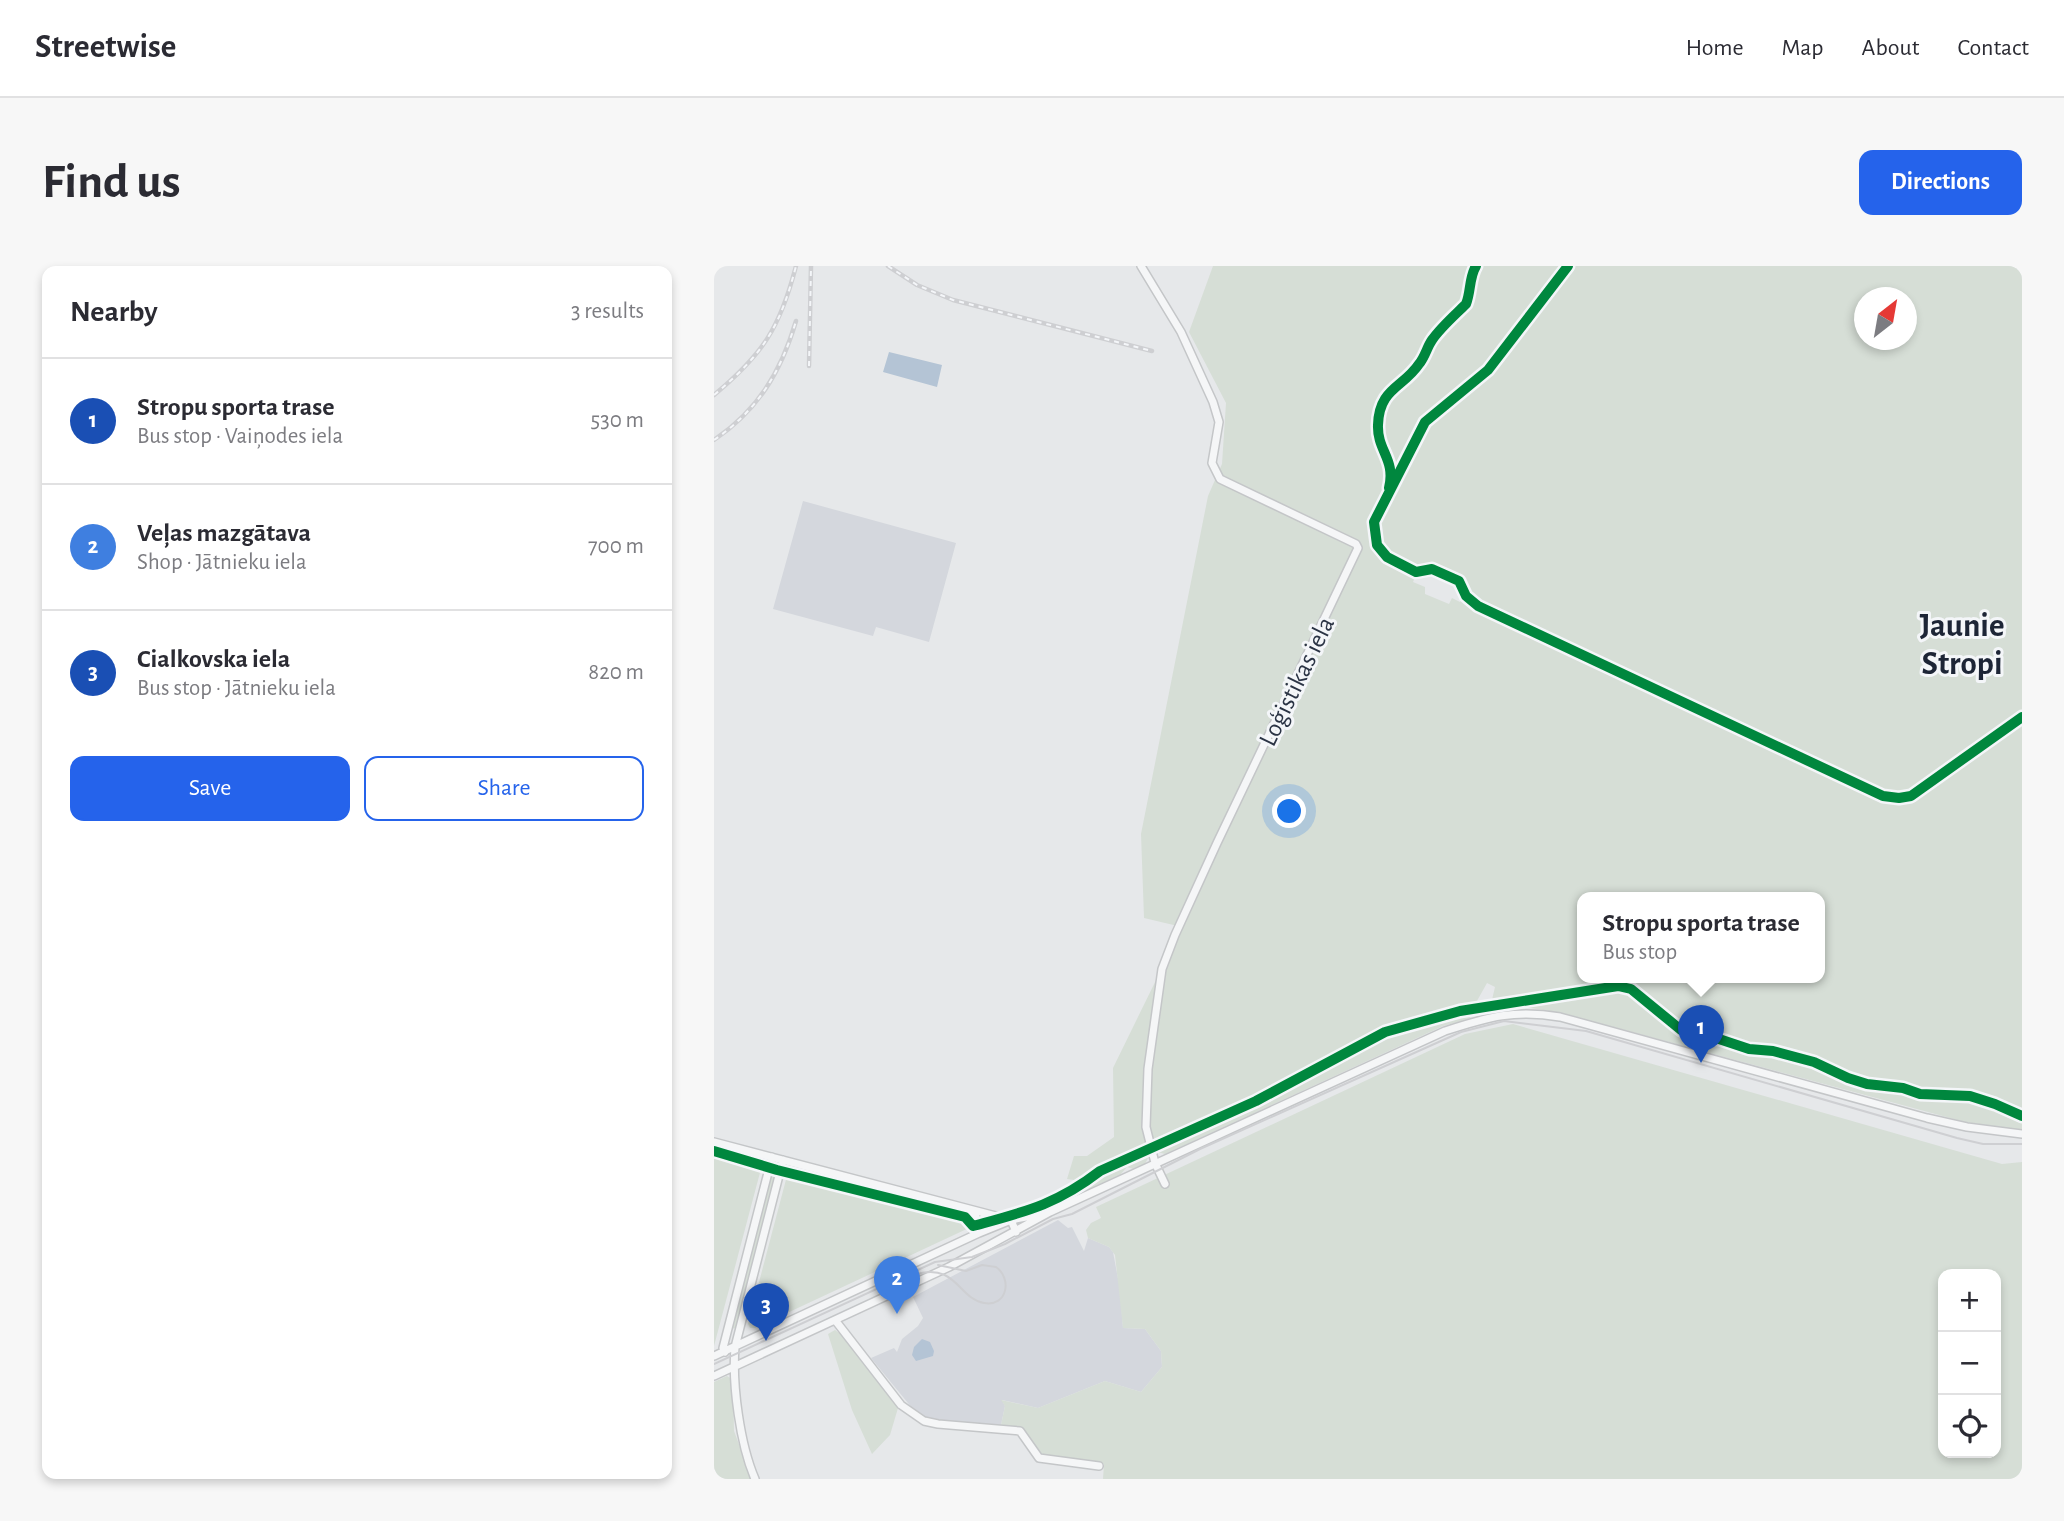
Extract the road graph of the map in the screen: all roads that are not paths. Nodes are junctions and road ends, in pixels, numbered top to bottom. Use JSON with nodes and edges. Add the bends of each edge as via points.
{"nodes":[{"id":1,"x":1141,"y":266,"type":"edge"},
{"id":2,"x":2022,"y":1134,"type":"edge"},
{"id":3,"x":714,"y":1142,"type":"edge"},
{"id":4,"x":772,"y":1157,"type":"junction"},
{"id":5,"x":783,"y":1160,"type":"junction"},
{"id":6,"x":1155,"y":1163,"type":"junction"},
{"id":7,"x":1165,"y":1184,"type":"dead end"},
{"id":8,"x":970,"y":1209,"type":"junction"},
{"id":9,"x":1050,"y":1212,"type":"junction"},
{"id":10,"x":1011,"y":1220,"type":"junction"},
{"id":11,"x":1016,"y":1232,"type":"junction"},
{"id":12,"x":979,"y":1233,"type":"junction"},
{"id":13,"x":835,"y":1320,"type":"junction"},
{"id":14,"x":735,"y":1351,"type":"junction"},
{"id":15,"x":724,"y":1352,"type":"junction"},
{"id":16,"x":714,"y":1356,"type":"edge"},
{"id":17,"x":734,"y":1367,"type":"junction"},
{"id":18,"x":714,"y":1376,"type":"edge"},
{"id":19,"x":1099,"y":1466,"type":"dead end"},
{"id":20,"x":755,"y":1479,"type":"edge"}],
"edges":[{"from":1,"to":6,"type":"street","name":"Loģistikas iela","via":[[1181,332],[1213,402],[1219,422],[1212,463],[1220,479],[1358,548],[1185,912],[1163,969],[1146,1127]]},
{"from":2,"to":6,"type":"street","via":[[1927,1118],[1583,1022],[1528,1012],[1445,1031]]},
{"from":3,"to":4,"type":"street"},
{"from":4,"to":5,"type":"street"},
{"from":4,"to":15,"type":"street"},
{"from":5,"to":8,"type":"street"},
{"from":5,"to":14,"type":"street"},
{"from":6,"to":7,"type":"street","name":"Loģistikas iela"},
{"from":6,"to":9,"type":"street"},
{"from":8,"to":10,"type":"street"},
{"from":8,"to":12,"type":"street"},
{"from":9,"to":10,"type":"street"},
{"from":9,"to":11,"type":"street"},
{"from":10,"to":11,"type":"street"},
{"from":10,"to":12,"type":"street"},
{"from":11,"to":13,"type":"street"},
{"from":12,"to":14,"type":"street"},
{"from":13,"to":17,"type":"street"},
{"from":13,"to":19,"type":"street","via":[[904,1409],[924,1421],[1020,1431],[1039,1458]]},
{"from":14,"to":15,"type":"street"},
{"from":14,"to":17,"type":"street"},
{"from":15,"to":16,"type":"street"},
{"from":17,"to":18,"type":"street"},
{"from":17,"to":20,"type":"street","via":[[746,1460]]}]}
